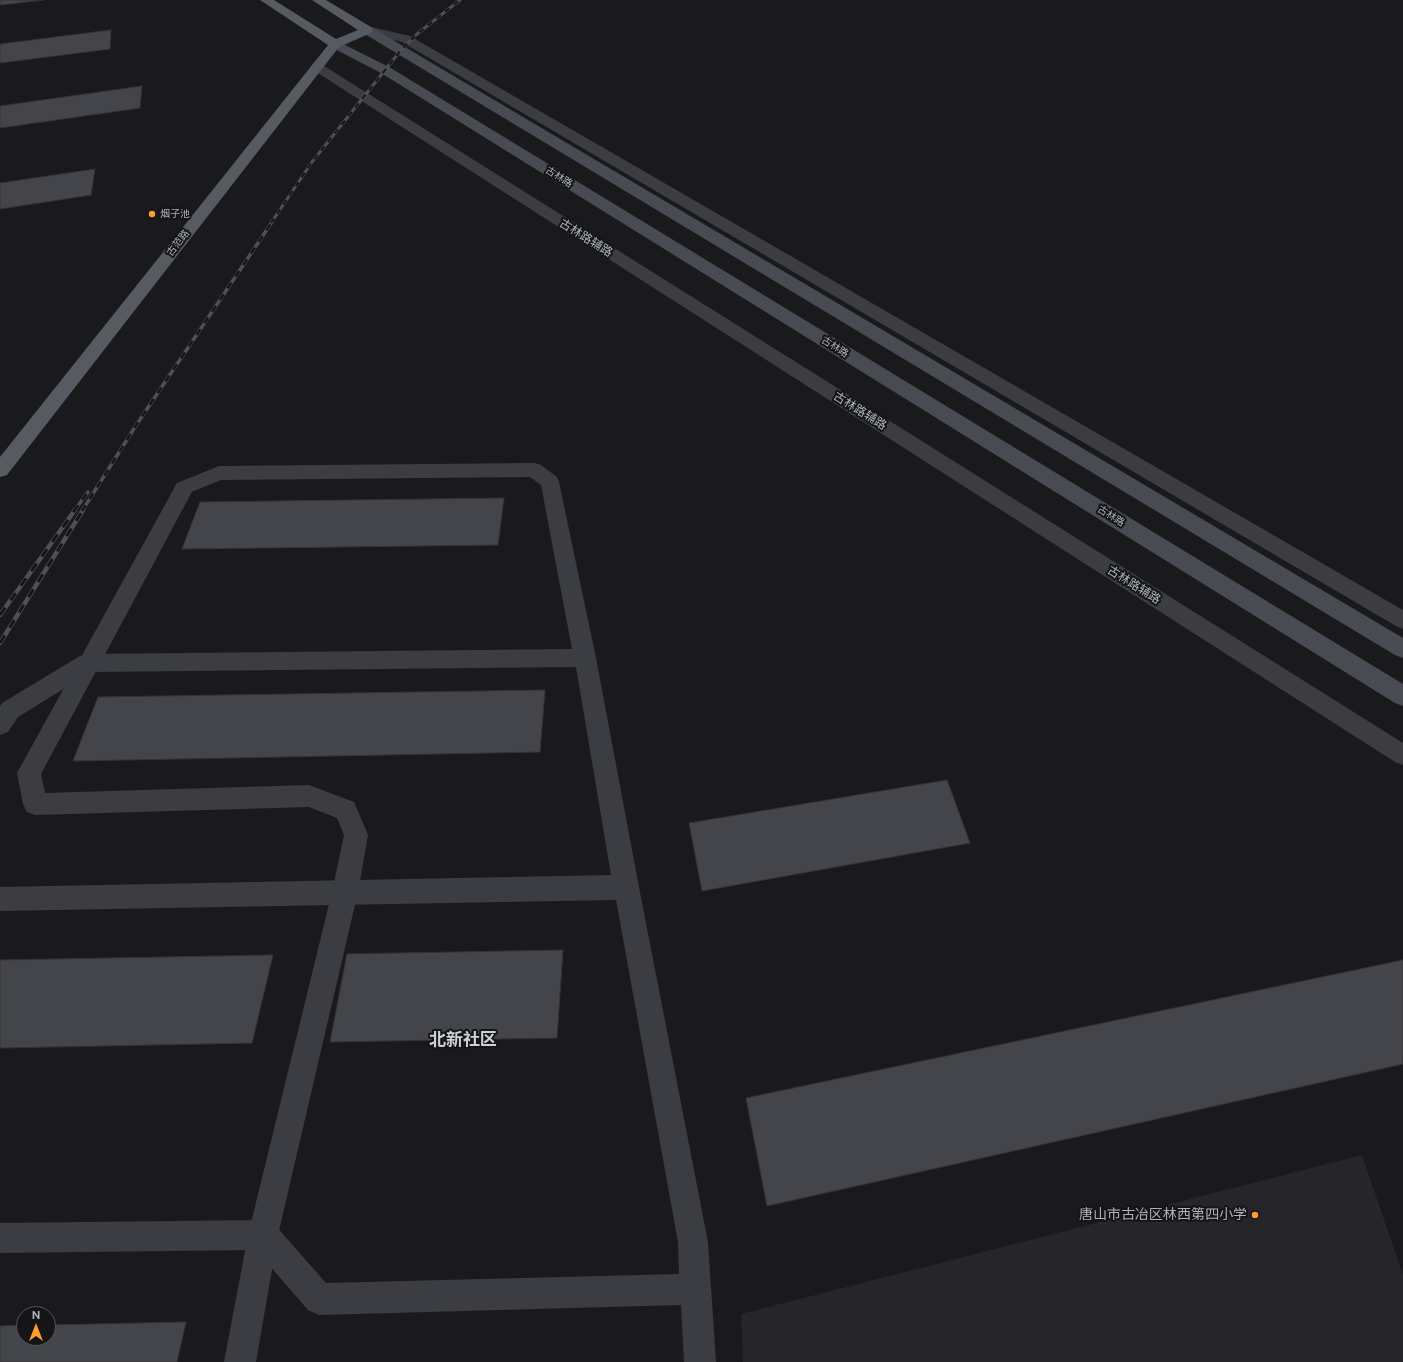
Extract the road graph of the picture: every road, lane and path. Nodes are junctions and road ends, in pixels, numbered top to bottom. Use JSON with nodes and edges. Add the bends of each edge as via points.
{"nodes":[{"id":1,"x":266,"y":0,"type":"edge"},
{"id":2,"x":318,"y":0,"type":"edge"},
{"id":3,"x":367,"y":30,"type":"junction"},
{"id":4,"x":335,"y":44,"type":"junction"},
{"id":5,"x":317,"y":67,"type":"junction"},
{"id":6,"x":0,"y":470,"type":"edge"},
{"id":7,"x":1403,"y":620,"type":"edge"},
{"id":8,"x":1403,"y":649,"type":"edge"},
{"id":9,"x":585,"y":658,"type":"junction"},
{"id":10,"x":88,"y":663,"type":"junction"},
{"id":11,"x":1403,"y":696,"type":"edge"},
{"id":12,"x":0,"y":725,"type":"edge"},
{"id":13,"x":1403,"y":755,"type":"edge"},
{"id":14,"x":626,"y":887,"type":"junction"},
{"id":15,"x":345,"y":892,"type":"junction"},
{"id":16,"x":0,"y":899,"type":"edge"},
{"id":17,"x":263,"y":1235,"type":"junction"},
{"id":18,"x":0,"y":1238,"type":"edge"},
{"id":19,"x":696,"y":1289,"type":"junction"},
{"id":20,"x":240,"y":1362,"type":"edge"},
{"id":21,"x":700,"y":1362,"type":"edge"}],
"edges":[{"from":1,"to":4,"type":"main road","name":"古林路"},
{"from":2,"to":3,"type":"main road"},
{"from":3,"to":4,"type":"main road","name":"古范路"},
{"from":3,"to":7,"type":"street","via":[[406,39]]},
{"from":3,"to":8,"type":"main road"},
{"from":4,"to":5,"type":"main road","name":"古范路"},
{"from":4,"to":11,"type":"main road","name":"古林路","via":[[399,79]]},
{"from":5,"to":6,"type":"main road","name":"古范路"},
{"from":5,"to":13,"type":"street","name":"古林路辅路"},
{"from":9,"to":10,"type":"street"},
{"from":9,"to":10,"type":"street","via":[[550,482],[534,470],[219,473],[184,488]]},
{"from":9,"to":14,"type":"street"},
{"from":10,"to":12,"type":"street","via":[[10,710]]},
{"from":10,"to":15,"type":"street","via":[[29,772],[35,804],[309,796],[346,810],[356,836]]},
{"from":14,"to":15,"type":"street"},
{"from":14,"to":19,"type":"street","via":[[693,1242]]},
{"from":15,"to":16,"type":"street"},
{"from":15,"to":17,"type":"street"},
{"from":17,"to":18,"type":"street"},
{"from":17,"to":19,"type":"street","via":[[319,1299]]},
{"from":17,"to":20,"type":"street"},
{"from":19,"to":21,"type":"street"}]}
